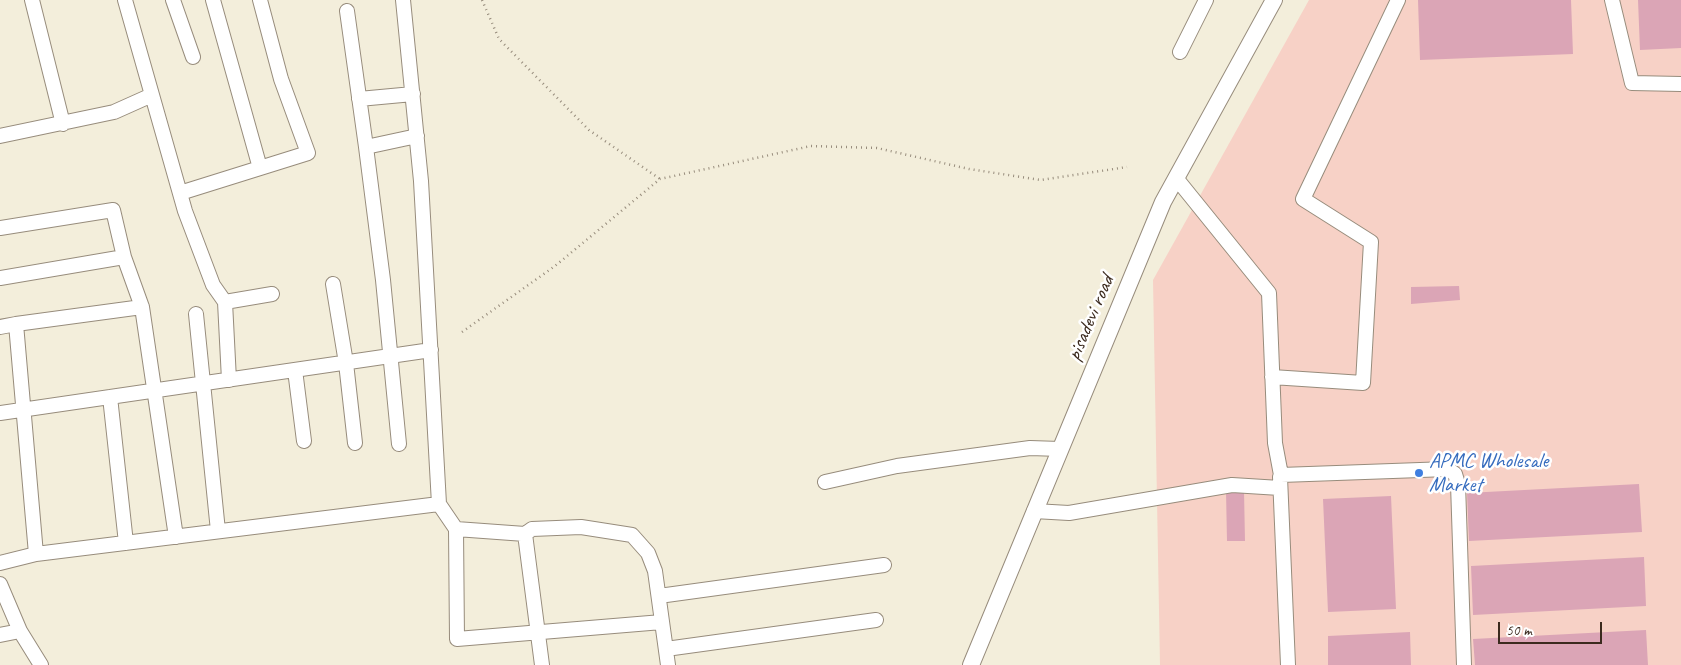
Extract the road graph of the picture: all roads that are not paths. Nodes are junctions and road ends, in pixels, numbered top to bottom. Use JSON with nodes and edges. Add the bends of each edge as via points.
{"nodes":[{"id":1,"x":32,"y":0,"type":"edge"},
{"id":2,"x":125,"y":0,"type":"edge"},
{"id":3,"x":173,"y":0,"type":"edge"},
{"id":4,"x":213,"y":0,"type":"edge"},
{"id":5,"x":260,"y":0,"type":"edge"},
{"id":6,"x":403,"y":0,"type":"edge"},
{"id":7,"x":1206,"y":0,"type":"edge"},
{"id":8,"x":1274,"y":0,"type":"edge"},
{"id":9,"x":1398,"y":0,"type":"edge"},
{"id":10,"x":1612,"y":0,"type":"edge"},
{"id":11,"x":347,"y":11,"type":"dead end"},
{"id":12,"x":1180,"y":52,"type":"dead end"},
{"id":13,"x":193,"y":58,"type":"dead end"},
{"id":14,"x":1681,"y":84,"type":"edge"},
{"id":15,"x":413,"y":94,"type":"junction"},
{"id":16,"x":152,"y":95,"type":"junction"},
{"id":17,"x":359,"y":99,"type":"junction"},
{"id":18,"x":62,"y":124,"type":"junction"},
{"id":19,"x":0,"y":136,"type":"edge"},
{"id":20,"x":417,"y":136,"type":"junction"},
{"id":21,"x":366,"y":148,"type":"junction"},
{"id":22,"x":260,"y":168,"type":"junction"},
{"id":23,"x":1176,"y":178,"type":"junction"},
{"id":24,"x":180,"y":193,"type":"junction"},
{"id":25,"x":0,"y":228,"type":"edge"},
{"id":26,"x":124,"y":257,"type":"junction"},
{"id":27,"x":0,"y":278,"type":"edge"},
{"id":28,"x":333,"y":284,"type":"dead end"},
{"id":29,"x":272,"y":294,"type":"dead end"},
{"id":30,"x":225,"y":302,"type":"junction"},
{"id":31,"x":142,"y":307,"type":"junction"},
{"id":32,"x":196,"y":314,"type":"dead end"},
{"id":33,"x":16,"y":324,"type":"junction"},
{"id":34,"x":0,"y":326,"type":"edge"},
{"id":35,"x":431,"y":350,"type":"junction"},
{"id":36,"x":391,"y":356,"type":"junction"},
{"id":37,"x":346,"y":363,"type":"junction"},
{"id":38,"x":295,"y":370,"type":"junction"},
{"id":39,"x":1272,"y":377,"type":"junction"},
{"id":40,"x":229,"y":380,"type":"junction"},
{"id":41,"x":203,"y":384,"type":"junction"},
{"id":42,"x":154,"y":392,"type":"junction"},
{"id":43,"x":110,"y":397,"type":"junction"},
{"id":44,"x":22,"y":410,"type":"junction"},
{"id":45,"x":0,"y":413,"type":"edge"},
{"id":46,"x":304,"y":441,"type":"dead end"},
{"id":47,"x":355,"y":443,"type":"dead end"},
{"id":48,"x":399,"y":444,"type":"dead end"},
{"id":49,"x":1060,"y":449,"type":"junction"},
{"id":50,"x":1281,"y":481,"type":"junction"},
{"id":51,"x":825,"y":482,"type":"dead end"},
{"id":52,"x":438,"y":504,"type":"junction"},
{"id":53,"x":1034,"y":511,"type":"junction"},
{"id":54,"x":456,"y":529,"type":"junction"},
{"id":55,"x":218,"y":532,"type":"junction"},
{"id":56,"x":526,"y":534,"type":"junction"},
{"id":57,"x":176,"y":537,"type":"junction"},
{"id":58,"x":126,"y":543,"type":"junction"},
{"id":59,"x":36,"y":554,"type":"junction"},
{"id":60,"x":0,"y":563,"type":"edge"},
{"id":61,"x":884,"y":565,"type":"dead end"},
{"id":62,"x":0,"y":584,"type":"edge"},
{"id":63,"x":658,"y":596,"type":"junction"},
{"id":64,"x":876,"y":620,"type":"dead end"},
{"id":65,"x":662,"y":622,"type":"junction"},
{"id":66,"x":20,"y":631,"type":"junction"},
{"id":67,"x":538,"y":634,"type":"junction"},
{"id":68,"x":0,"y":635,"type":"edge"},
{"id":69,"x":666,"y":649,"type":"junction"},
{"id":70,"x":41,"y":665,"type":"edge"},
{"id":71,"x":542,"y":665,"type":"edge"},
{"id":72,"x":668,"y":665,"type":"edge"},
{"id":73,"x":971,"y":665,"type":"edge"},
{"id":74,"x":1288,"y":665,"type":"edge"},
{"id":75,"x":1464,"y":665,"type":"edge"}],
"edges":[{"from":1,"to":18,"type":"street"},
{"from":2,"to":16,"type":"street"},
{"from":3,"to":13,"type":"street"},
{"from":4,"to":22,"type":"street"},
{"from":5,"to":22,"type":"street","via":[[308,153]]},
{"from":6,"to":15,"type":"street"},
{"from":7,"to":12,"type":"street"},
{"from":8,"to":23,"type":"street","name":"pisadevi road"},
{"from":9,"to":39,"type":"street","via":[[1303,199],[1371,242],[1363,383]]},
{"from":10,"to":14,"type":"street","via":[[1632,83]]},
{"from":11,"to":17,"type":"street"},
{"from":15,"to":17,"type":"street"},
{"from":15,"to":20,"type":"street"},
{"from":16,"to":18,"type":"street","via":[[114,112]]},
{"from":16,"to":24,"type":"street"},
{"from":17,"to":21,"type":"street"},
{"from":18,"to":19,"type":"street"},
{"from":20,"to":21,"type":"street"},
{"from":20,"to":35,"type":"street"},
{"from":21,"to":36,"type":"street"},
{"from":22,"to":24,"type":"street"},
{"from":23,"to":39,"type":"street","via":[[1269,293]]},
{"from":23,"to":49,"type":"street","name":"pisadevi road","via":[[1163,202]]},
{"from":24,"to":30,"type":"street","via":[[213,285]]},
{"from":25,"to":26,"type":"street","via":[[114,210]]},
{"from":26,"to":27,"type":"street"},
{"from":26,"to":31,"type":"street"},
{"from":28,"to":37,"type":"street"},
{"from":29,"to":30,"type":"street"},
{"from":30,"to":40,"type":"street"},
{"from":31,"to":33,"type":"street"},
{"from":31,"to":42,"type":"street"},
{"from":32,"to":41,"type":"street"},
{"from":33,"to":34,"type":"street"},
{"from":33,"to":44,"type":"street"},
{"from":35,"to":36,"type":"street"},
{"from":35,"to":52,"type":"street"},
{"from":36,"to":37,"type":"street"},
{"from":36,"to":48,"type":"street"},
{"from":37,"to":38,"type":"street"},
{"from":37,"to":47,"type":"street"},
{"from":38,"to":40,"type":"street"},
{"from":38,"to":46,"type":"street"},
{"from":39,"to":50,"type":"street","via":[[1275,443]]},
{"from":40,"to":41,"type":"street"},
{"from":41,"to":42,"type":"street"},
{"from":41,"to":55,"type":"street"},
{"from":42,"to":43,"type":"street"},
{"from":42,"to":57,"type":"street"},
{"from":43,"to":44,"type":"street"},
{"from":43,"to":58,"type":"street"},
{"from":44,"to":45,"type":"street"},
{"from":44,"to":59,"type":"street"},
{"from":49,"to":51,"type":"street","via":[[1030,448],[897,466]]},
{"from":49,"to":53,"type":"street","name":"pisadevi road"},
{"from":50,"to":53,"type":"street","via":[[1232,485],[1069,513]]},
{"from":50,"to":74,"type":"street"},
{"from":50,"to":75,"type":"street","via":[[1448,469],[1455,474],[1458,484]]},
{"from":52,"to":54,"type":"street"},
{"from":52,"to":55,"type":"street"},
{"from":53,"to":73,"type":"street","name":"pisadevi road"},
{"from":54,"to":56,"type":"street"},
{"from":54,"to":67,"type":"street","via":[[457,639]]},
{"from":55,"to":57,"type":"street"},
{"from":56,"to":63,"type":"street","via":[[532,529],[581,526],[632,534],[648,553],[655,572]]},
{"from":56,"to":67,"type":"street"},
{"from":57,"to":58,"type":"street"},
{"from":58,"to":59,"type":"street"},
{"from":59,"to":60,"type":"street"},
{"from":61,"to":63,"type":"street"},
{"from":62,"to":66,"type":"street"},
{"from":63,"to":65,"type":"street"},
{"from":64,"to":69,"type":"street"},
{"from":65,"to":67,"type":"street"},
{"from":65,"to":69,"type":"street"},
{"from":66,"to":68,"type":"street"},
{"from":66,"to":70,"type":"street"},
{"from":67,"to":71,"type":"street"},
{"from":69,"to":72,"type":"street"}]}
